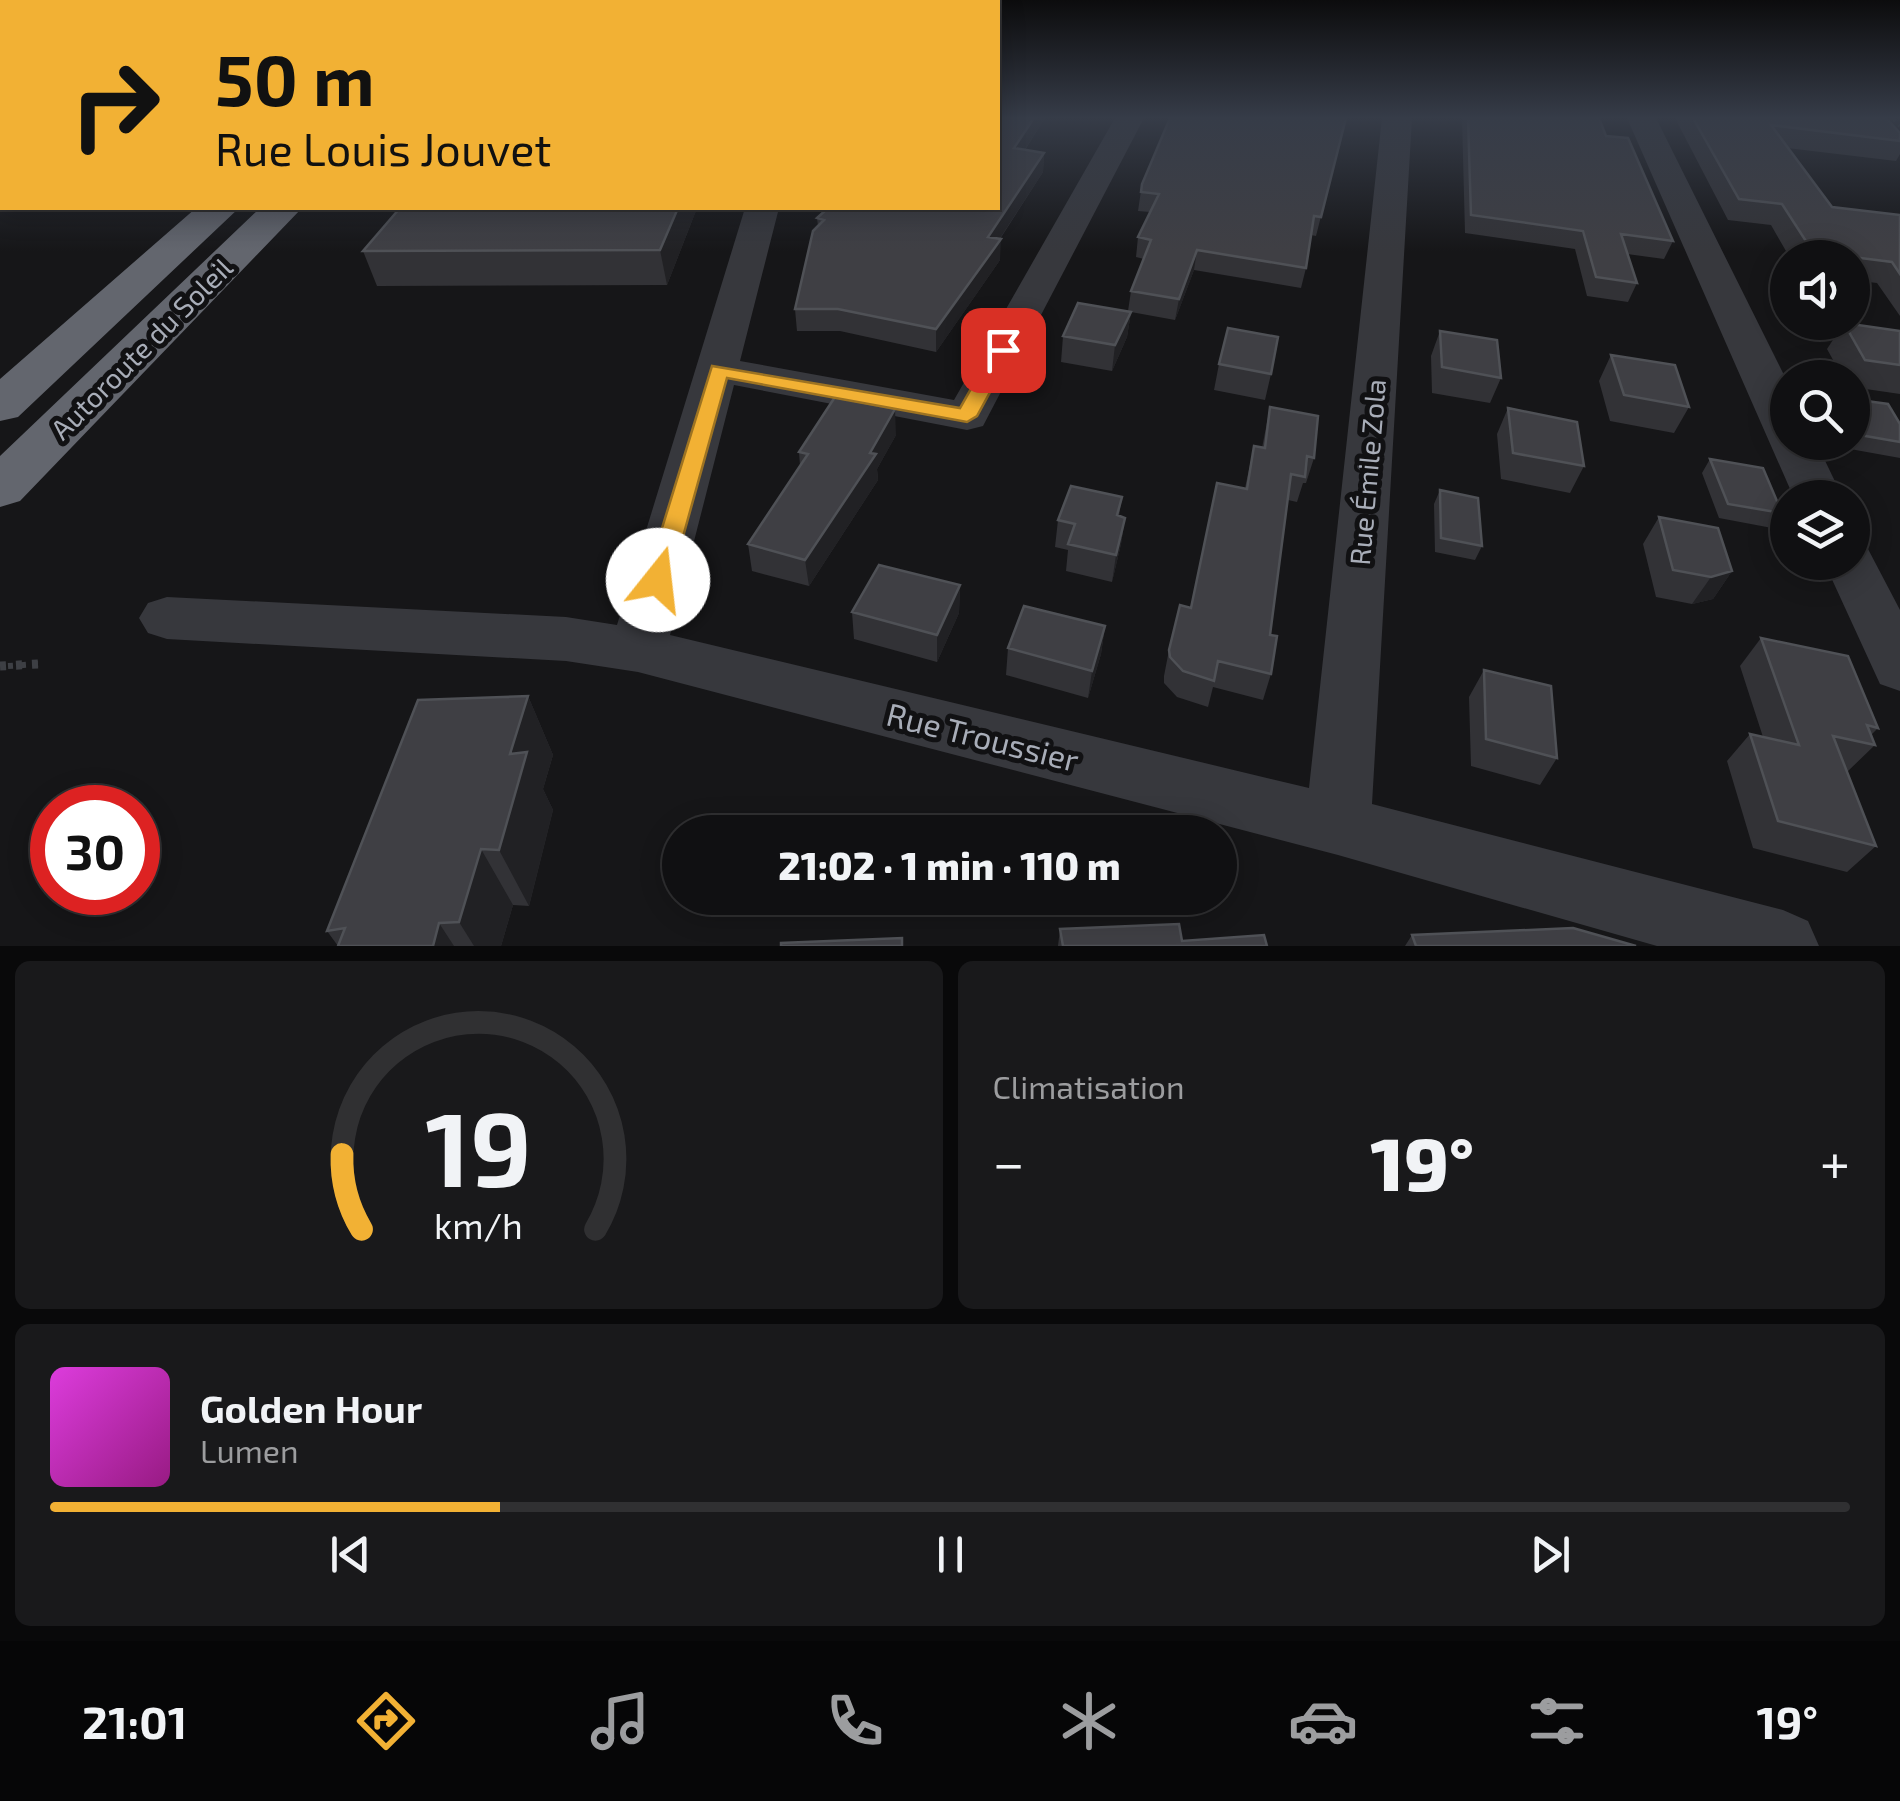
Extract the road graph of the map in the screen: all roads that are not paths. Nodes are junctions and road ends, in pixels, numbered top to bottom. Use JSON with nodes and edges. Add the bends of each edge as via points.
{"nodes":[{"id":1,"x":1106,"y":162,"type":"edge"},
{"id":2,"x":1393,"y":162,"type":"edge"},
{"id":3,"x":1661,"y":162,"type":"edge"},
{"id":4,"x":217,"y":210,"type":"edge"},
{"id":5,"x":280,"y":210,"type":"edge"},
{"id":6,"x":761,"y":210,"type":"edge"},
{"id":7,"x":719,"y":370,"type":"junction"},
{"id":8,"x":1770,"y":392,"type":"edge"},
{"id":9,"x":0,"y":406,"type":"edge"},
{"id":10,"x":0,"y":488,"type":"edge"},
{"id":11,"x":1858,"y":580,"type":"edge"},
{"id":12,"x":167,"y":618,"type":"dead end"},
{"id":13,"x":638,"y":650,"type":"junction"},
{"id":14,"x":1900,"y":668,"type":"edge"},
{"id":15,"x":1338,"y":825,"type":"junction"},
{"id":16,"x":1784,"y":946,"type":"edge"}],
"edges":[{"from":1,"to":7,"type":"street","via":[[967,416]]},
{"from":2,"to":15,"type":"street","name":"Rue Émile Zola"},
{"from":3,"to":8,"type":"street"},
{"from":4,"to":9,"type":"highway","name":"Autoroute du Soleil"},
{"from":5,"to":10,"type":"highway","name":"Autoroute du Soleil"},
{"from":6,"to":7,"type":"street"},
{"from":7,"to":13,"type":"street"},
{"from":11,"to":14,"type":"street"},
{"from":12,"to":13,"type":"street","name":"Rue Troussier","via":[[527,636]]},
{"from":13,"to":15,"type":"street","name":"Rue Troussier"},
{"from":15,"to":16,"type":"street","name":"Rue Troussier"}]}
